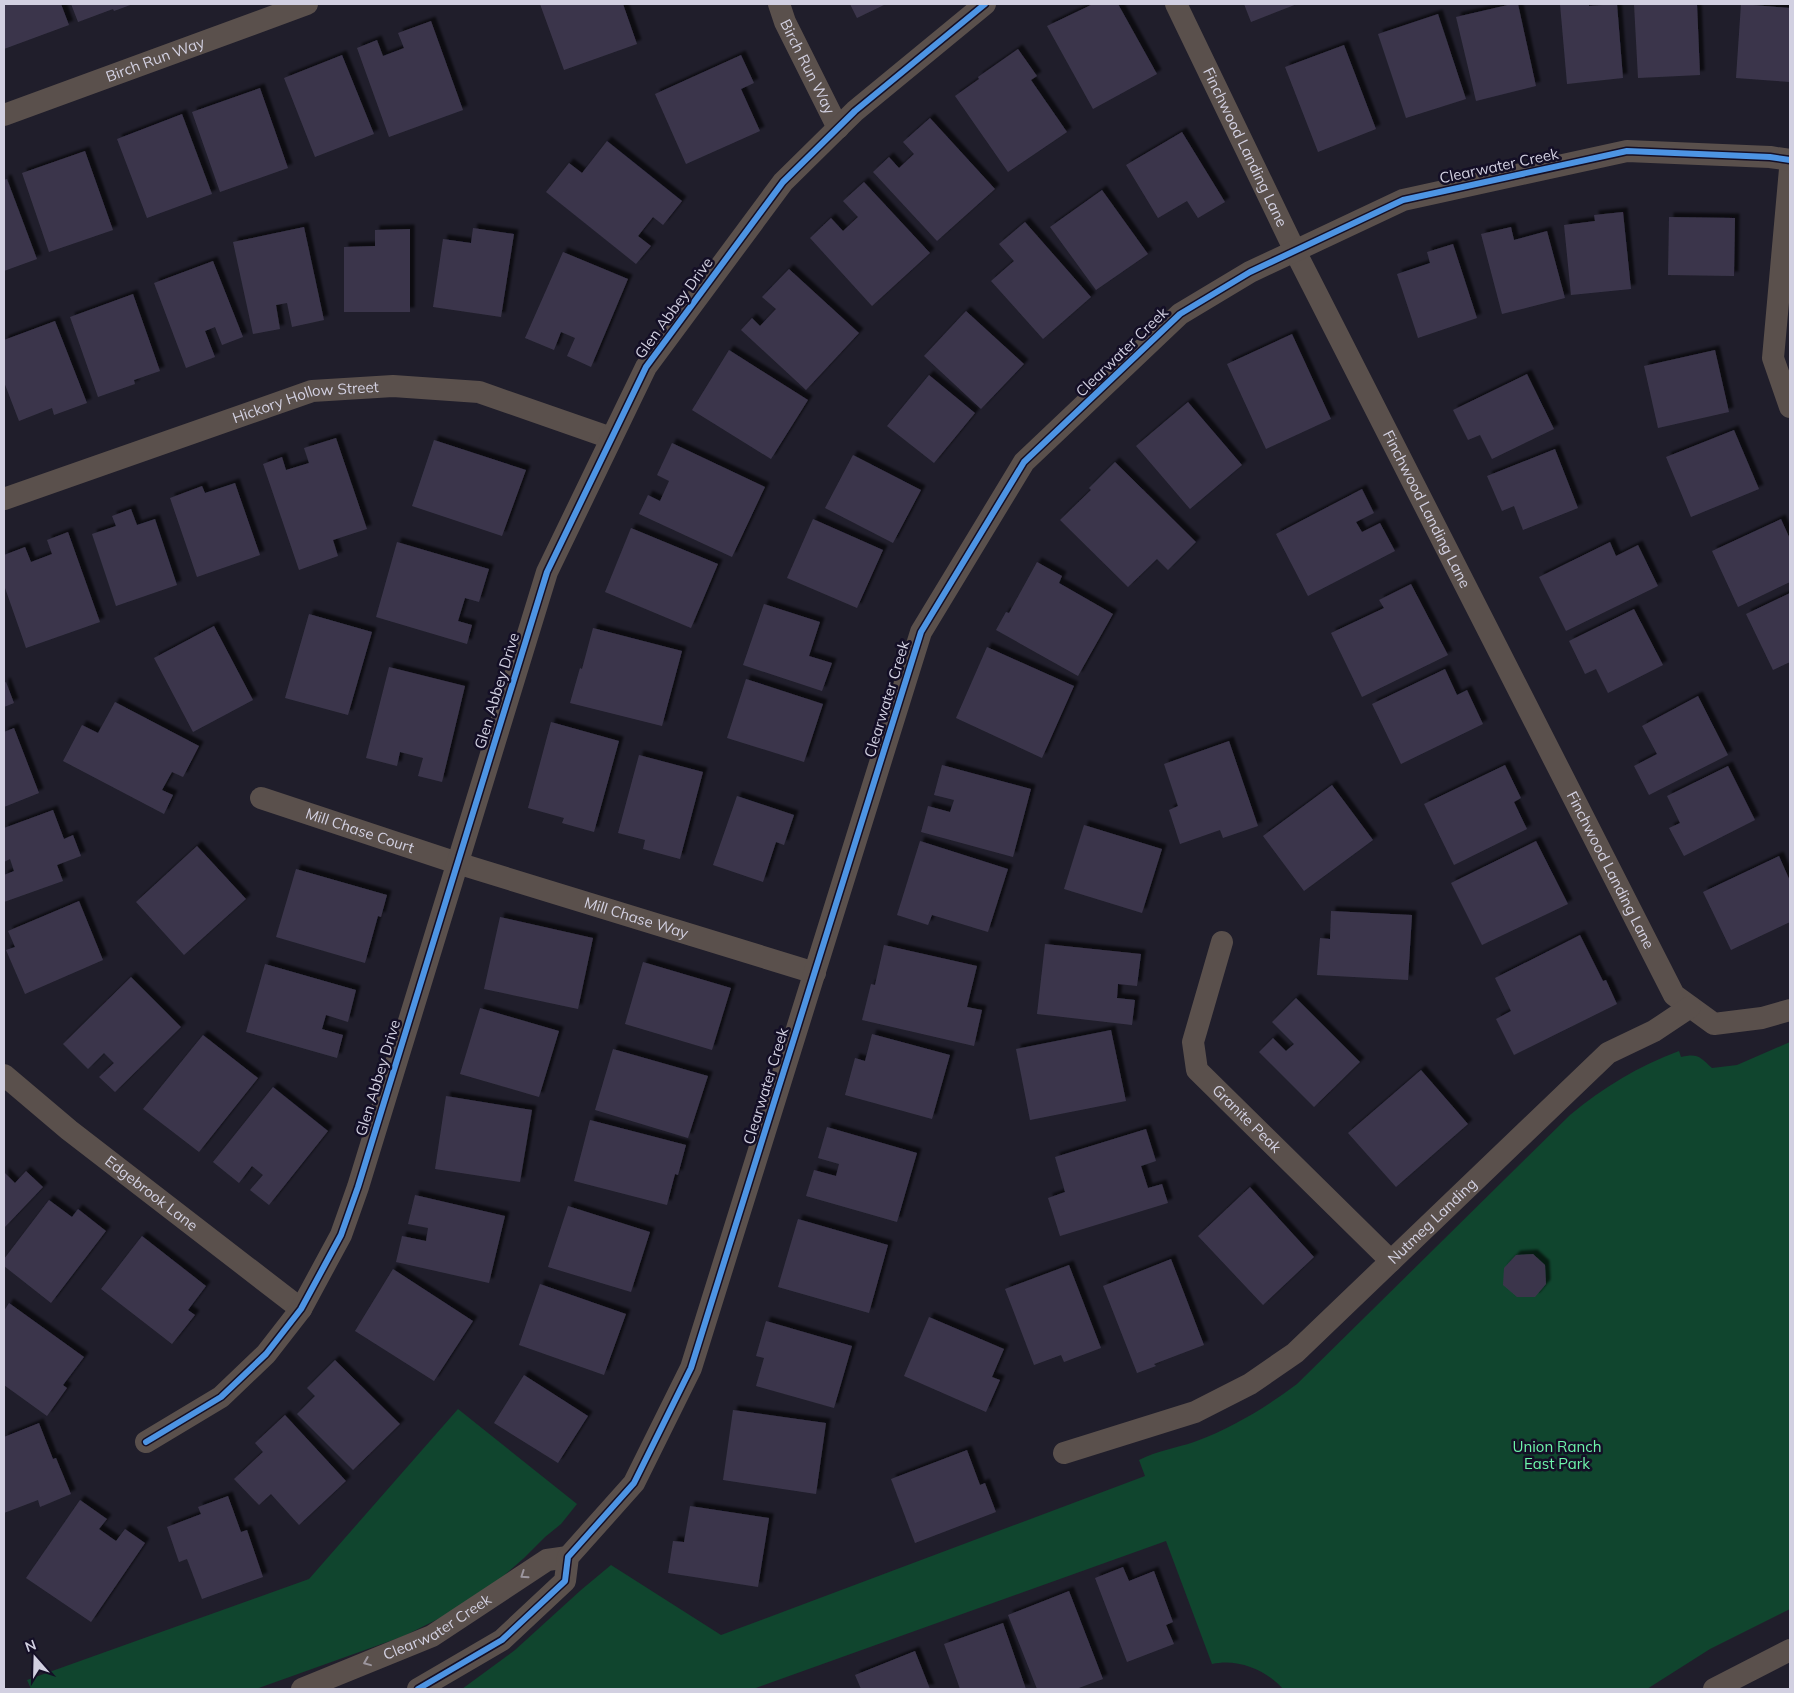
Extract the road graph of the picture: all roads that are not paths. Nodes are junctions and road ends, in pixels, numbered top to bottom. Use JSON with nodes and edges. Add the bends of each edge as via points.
{"nodes":[{"id":1,"x":307,"y":4,"type":"edge"},
{"id":2,"x":779,"y":4,"type":"edge"},
{"id":3,"x":985,"y":4,"type":"edge"},
{"id":4,"x":1176,"y":4,"type":"edge"},
{"id":5,"x":4,"y":115,"type":"edge"},
{"id":6,"x":838,"y":128,"type":"junction"},
{"id":7,"x":1790,"y":160,"type":"edge"},
{"id":8,"x":1790,"y":169,"type":"edge"},
{"id":9,"x":1295,"y":251,"type":"junction"},
{"id":10,"x":1790,"y":406,"type":"edge"},
{"id":11,"x":611,"y":438,"type":"junction"},
{"id":12,"x":4,"y":499,"type":"edge"},
{"id":13,"x":261,"y":798,"type":"dead end"},
{"id":14,"x":457,"y":863,"type":"junction"},
{"id":15,"x":1222,"y":942,"type":"dead end"},
{"id":16,"x":814,"y":973,"type":"junction"},
{"id":17,"x":1690,"y":1006,"type":"junction"},
{"id":18,"x":1790,"y":1010,"type":"edge"},
{"id":19,"x":4,"y":1075,"type":"edge"},
{"id":20,"x":1390,"y":1262,"type":"junction"},
{"id":21,"x":301,"y":1309,"type":"junction"},
{"id":22,"x":146,"y":1442,"type":"dead end"},
{"id":23,"x":1064,"y":1453,"type":"dead end"},
{"id":24,"x":568,"y":1557,"type":"junction"},
{"id":25,"x":1790,"y":1650,"type":"edge"},
{"id":26,"x":302,"y":1689,"type":"edge"},
{"id":27,"x":418,"y":1689,"type":"edge"},
{"id":28,"x":1714,"y":1689,"type":"edge"}],
"edges":[{"from":1,"to":5,"type":"street","name":"Birch Run Way"},
{"from":2,"to":6,"type":"street","name":"Birch Run Way"},
{"from":3,"to":6,"type":"street","name":"Glen Abbey Drive"},
{"from":4,"to":9,"type":"street","name":"Finchwood Landing Lane"},
{"from":6,"to":11,"type":"street","name":"Glen Abbey Drive","via":[[783,182],[646,367]]},
{"from":7,"to":9,"type":"street","name":"Clearwater Creek","via":[[1627,151],[1403,200]]},
{"from":8,"to":10,"type":"street","via":[[1773,358]]},
{"from":9,"to":16,"type":"street","name":"Clearwater Creek","via":[[1250,272],[1180,314],[1024,462],[921,632]]},
{"from":9,"to":17,"type":"street","name":"Finchwood Landing Lane","via":[[1674,994]]},
{"from":11,"to":12,"type":"street","name":"Hickory Hollow Street","via":[[479,392],[393,386],[312,391]]},
{"from":11,"to":14,"type":"street","name":"Glen Abbey Drive","via":[[547,572]]},
{"from":13,"to":14,"type":"street","name":"Mill Chase Court"},
{"from":14,"to":16,"type":"street","name":"Mill Chase Way"},
{"from":14,"to":21,"type":"street","name":"Glen Abbey Drive","via":[[358,1187],[341,1235]]},
{"from":15,"to":20,"type":"street","name":"Granite Peak","via":[[1193,1042],[1196,1070]]},
{"from":16,"to":24,"type":"street","name":"Clearwater Creek","via":[[691,1368],[634,1483]]},
{"from":17,"to":18,"type":"street","via":[[1714,1024],[1762,1018]]},
{"from":17,"to":20,"type":"street","name":"Nutmeg Landing","via":[[1654,1031],[1608,1053]]},
{"from":19,"to":21,"type":"street","name":"Edgebrook Lane","via":[[69,1130]]},
{"from":20,"to":23,"type":"street","name":"Nutmeg Landing","via":[[1295,1353],[1250,1384],[1195,1412]]},
{"from":21,"to":22,"type":"street","name":"Glen Abbey Drive","via":[[266,1354],[221,1396]]},
{"from":24,"to":26,"type":"street","name":"Clearwater Creek","one_way":true,"via":[[547,1560],[432,1636]]},
{"from":24,"to":27,"type":"street","via":[[565,1581],[502,1640]]},
{"from":25,"to":28,"type":"street"}]}
